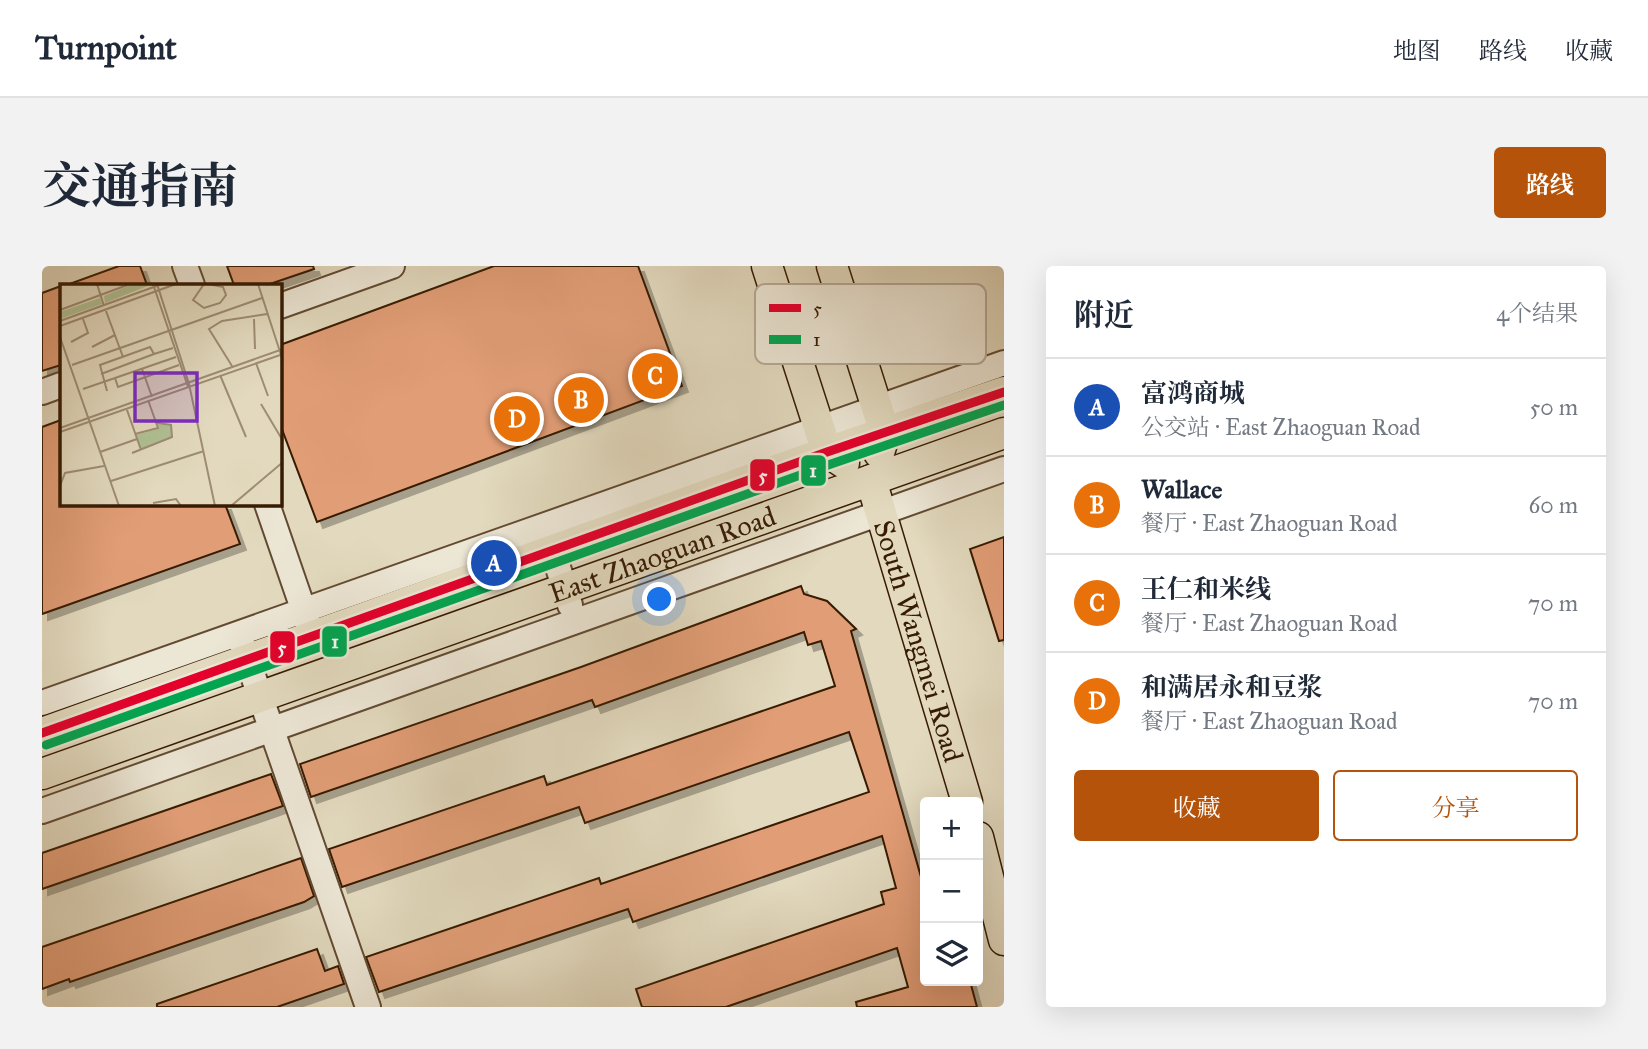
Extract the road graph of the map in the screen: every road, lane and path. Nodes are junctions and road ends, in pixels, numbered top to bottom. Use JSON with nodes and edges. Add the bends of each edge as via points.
{"nodes":[{"id":1,"x":185,"y":266,"type":"edge"},
{"id":2,"x":392,"y":266,"type":"edge"},
{"id":3,"x":767,"y":266,"type":"edge"},
{"id":4,"x":832,"y":266,"type":"edge"},
{"id":5,"x":192,"y":284,"type":"edge"},
{"id":6,"x":773,"y":284,"type":"edge"},
{"id":7,"x":838,"y":284,"type":"edge"},
{"id":8,"x":282,"y":305,"type":"edge"},
{"id":9,"x":1004,"y":363,"type":"edge"},
{"id":10,"x":799,"y":364,"type":"edge"},
{"id":11,"x":863,"y":364,"type":"edge"},
{"id":12,"x":60,"y":385,"type":"edge"},
{"id":13,"x":42,"y":392,"type":"edge"},
{"id":14,"x":1004,"y":392,"type":"edge"},
{"id":15,"x":881,"y":421,"type":"junction"},
{"id":16,"x":1004,"y":433,"type":"edge"},
{"id":17,"x":823,"y":440,"type":"junction"},
{"id":18,"x":1004,"y":469,"type":"edge"},
{"id":19,"x":870,"y":480,"type":"junction"},
{"id":20,"x":268,"y":506,"type":"edge"},
{"id":21,"x":880,"y":513,"type":"junction"},
{"id":22,"x":549,"y":538,"type":"junction"},
{"id":23,"x":565,"y":588,"type":"junction"},
{"id":24,"x":575,"y":620,"type":"junction"},
{"id":25,"x":308,"y":624,"type":"junction"},
{"id":26,"x":243,"y":647,"type":"junction"},
{"id":27,"x":260,"y":697,"type":"junction"},
{"id":28,"x":42,"y":703,"type":"edge"},
{"id":29,"x":271,"y":729,"type":"junction"},
{"id":30,"x":42,"y":733,"type":"edge"},
{"id":31,"x":42,"y":774,"type":"edge"},
{"id":32,"x":965,"y":797,"type":"edge"},
{"id":33,"x":42,"y":811,"type":"edge"},
{"id":34,"x":983,"y":857,"type":"edge"},
{"id":35,"x":1004,"y":940,"type":"edge"},
{"id":36,"x":368,"y":1007,"type":"edge"}],
"edges":[{"from":1,"to":5,"type":"street"},
{"from":2,"to":8,"type":"street"},
{"from":3,"to":6,"type":"main road"},
{"from":4,"to":7,"type":"main road"},
{"from":9,"to":15,"type":"street"},
{"from":10,"to":17,"type":"main road"},
{"from":11,"to":15,"type":"main road"},
{"from":12,"to":13,"type":"street"},
{"from":14,"to":15,"type":"main road","name":"East Zhaoguan Road"},
{"from":15,"to":17,"type":"main road","name":"East Zhaoguan Road"},
{"from":15,"to":19,"type":"main road"},
{"from":16,"to":19,"type":"main road","name":"East Zhaoguan Road"},
{"from":17,"to":19,"type":"main road"},
{"from":17,"to":22,"type":"main road","name":"East Zhaoguan Road"},
{"from":18,"to":21,"type":"street"},
{"from":19,"to":21,"type":"main road","name":"South Wangmei Road"},
{"from":19,"to":23,"type":"main road","name":"East Zhaoguan Road"},
{"from":20,"to":25,"type":"street"},
{"from":21,"to":24,"type":"street"},
{"from":21,"to":32,"type":"main road","name":"South Wangmei Road"},
{"from":22,"to":23,"type":"street"},
{"from":22,"to":25,"type":"main road","name":"East Zhaoguan Road"},
{"from":23,"to":24,"type":"street"},
{"from":23,"to":27,"type":"main road","name":"East Zhaoguan Road"},
{"from":24,"to":29,"type":"street"},
{"from":25,"to":26,"type":"main road","name":"East Zhaoguan Road"},
{"from":26,"to":27,"type":"street"},
{"from":26,"to":28,"type":"street"},
{"from":26,"to":30,"type":"main road","name":"East Zhaoguan Road"},
{"from":27,"to":29,"type":"street"},
{"from":27,"to":31,"type":"main road","name":"East Zhaoguan Road"},
{"from":29,"to":33,"type":"street"},
{"from":29,"to":36,"type":"street"},
{"from":34,"to":35,"type":"main road"}]}
